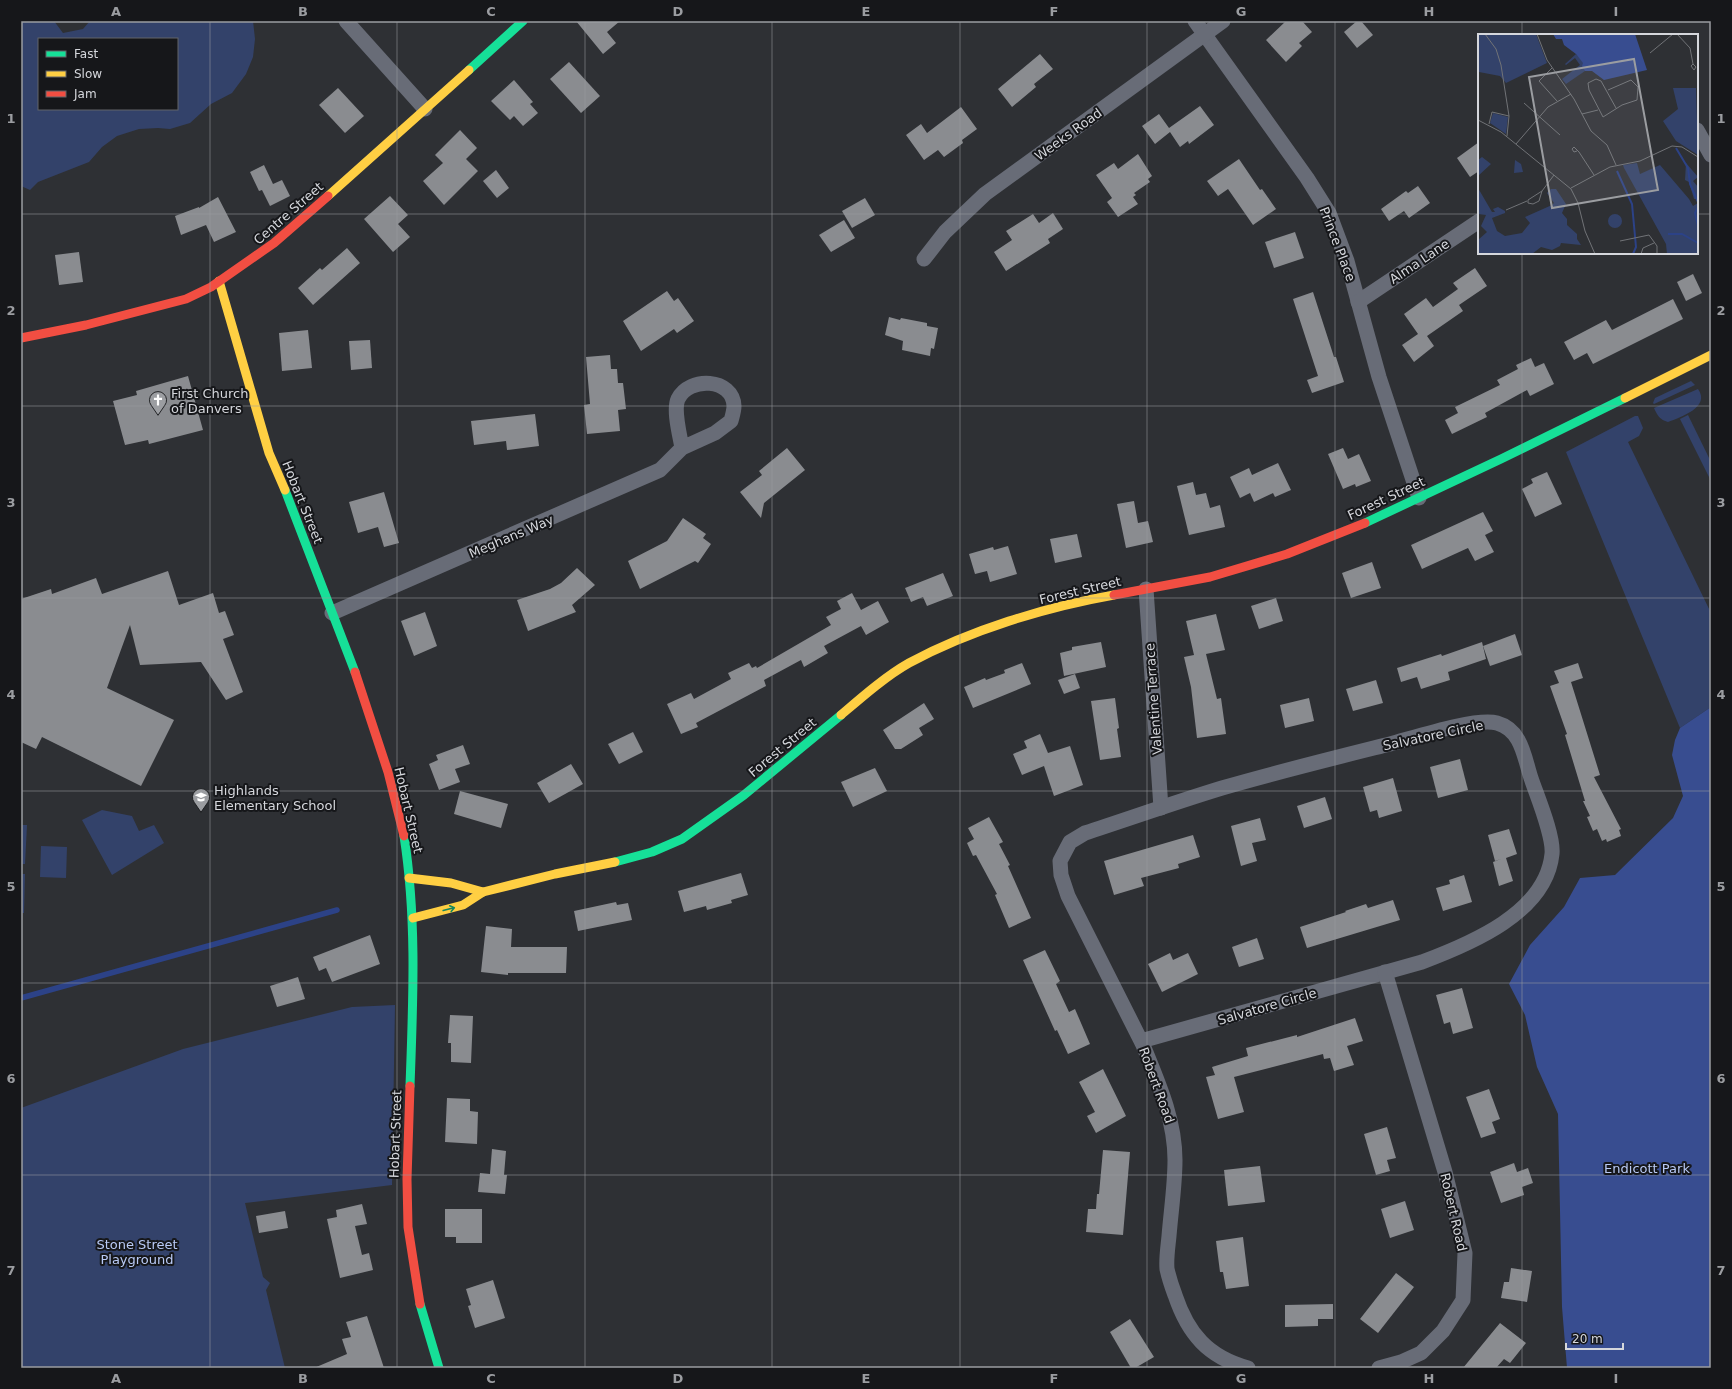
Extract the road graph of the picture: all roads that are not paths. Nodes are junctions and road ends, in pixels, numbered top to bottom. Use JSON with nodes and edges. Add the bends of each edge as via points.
{"nodes":[{"id":1,"x":346,"y":21,"type":"edge"},
{"id":2,"x":523,"y":21,"type":"edge"},
{"id":3,"x":1194,"y":21,"type":"edge"},
{"id":4,"x":1222,"y":21,"type":"edge"},
{"id":5,"x":1204,"y":35,"type":"junction"},
{"id":6,"x":425,"y":109,"type":"junction"},
{"id":7,"x":1698,"y":132,"type":"edge"},
{"id":8,"x":1711,"y":155,"type":"edge"},
{"id":9,"x":1478,"y":221,"type":"edge"},
{"id":10,"x":924,"y":259,"type":"dead end"},
{"id":11,"x":219,"y":281,"type":"junction"},
{"id":12,"x":1358,"y":302,"type":"junction"},
{"id":13,"x":21,"y":338,"type":"edge"},
{"id":14,"x":1711,"y":355,"type":"edge"},
{"id":15,"x":682,"y":448,"type":"junction"},
{"id":16,"x":1419,"y":498,"type":"junction"},
{"id":17,"x":1146,"y":589,"type":"junction"},
{"id":18,"x":332,"y":613,"type":"junction"},
{"id":19,"x":1160,"y":808,"type":"junction"},
{"id":20,"x":1063,"y":855,"type":"joint"},
{"id":21,"x":409,"y":878,"type":"junction"},
{"id":22,"x":483,"y":892,"type":"junction"},
{"id":23,"x":413,"y":918,"type":"junction"},
{"id":24,"x":1385,"y":972,"type":"junction"},
{"id":25,"x":1141,"y":1041,"type":"junction"},
{"id":26,"x":439,"y":1368,"type":"edge"},
{"id":27,"x":1248,"y":1368,"type":"edge"},
{"id":28,"x":1379,"y":1368,"type":"edge"}],
"edges":[{"from":1,"to":6,"type":"street"},
{"from":2,"to":6,"type":"main road","name":"Centre Street"},
{"from":3,"to":5,"type":"street","name":"Prince Place"},
{"from":4,"to":5,"type":"street","name":"Weeks Road"},
{"from":5,"to":10,"type":"street","name":"Weeks Road","via":[[985,194],[945,232]]},
{"from":5,"to":12,"type":"street","name":"Prince Place","via":[[1307,178],[1329,214],[1347,261]]},
{"from":6,"to":11,"type":"main road","name":"Centre Street","via":[[274,243]]},
{"from":7,"to":8,"type":"street"},
{"from":9,"to":12,"type":"street","name":"Alma Lane"},
{"from":11,"to":13,"type":"main road","name":"Centre Street","via":[[186,299],[86,325]]},
{"from":11,"to":18,"type":"main road","name":"Hobart Street","via":[[269,453],[289,498]]},
{"from":12,"to":16,"type":"street","name":"Prince Place"},
{"from":14,"to":16,"type":"main road","name":"Forest Street"},
{"from":15,"to":15,"type":"street","name":"Meghans Way","via":[[715,433],[731,421],[734,405],[729,391],[718,384],[700,383],[687,388],[678,399],[677,414]]},
{"from":15,"to":18,"type":"street","name":"Meghans Way","via":[[660,470]]},
{"from":16,"to":17,"type":"main road","name":"Forest Street","via":[[1355,528],[1287,554],[1210,577]]},
{"from":17,"to":19,"type":"street","name":"Valentine Terrace"},
{"from":17,"to":22,"type":"main road","name":"Forest Street","via":[[1102,597],[1000,625],[951,643],[908,664],[866,694],[744,795],[682,839],[652,852],[609,864]]},
{"from":18,"to":21,"type":"main road","name":"Hobart Street","via":[[388,772],[402,826]]},
{"from":19,"to":20,"type":"street","name":"Salvatore Circle","via":[[1085,833],[1070,842]]},
{"from":19,"to":24,"type":"street","name":"Salvatore Circle","via":[[1221,788],[1436,731],[1483,722],[1497,723],[1510,730],[1521,742],[1550,836],[1553,853],[1546,876],[1533,899],[1481,936],[1422,962]]},
{"from":20,"to":25,"type":"street","name":"Robert Road","via":[[1060,861],[1061,876],[1068,896]]},
{"from":21,"to":22,"type":"main road","name":"Forest Street","via":[[451,883]]},
{"from":21,"to":23,"type":"main road","name":"Hobart Street"},
{"from":23,"to":22,"type":"main road","name":"Forest Street","one_way":true,"via":[[463,905]]},
{"from":23,"to":26,"type":"main road","name":"Hobart Street","via":[[408,1227],[421,1308]]},
{"from":24,"to":25,"type":"street","name":"Salvatore Circle"},
{"from":24,"to":28,"type":"street","name":"Robert Road","via":[[1445,1172],[1465,1253],[1463,1300],[1443,1331],[1421,1353]]},
{"from":25,"to":27,"type":"street","name":"Robert Road","via":[[1162,1091],[1172,1125],[1175,1160],[1167,1250],[1167,1269],[1171,1284],[1192,1334],[1207,1348],[1233,1364]]}]}
